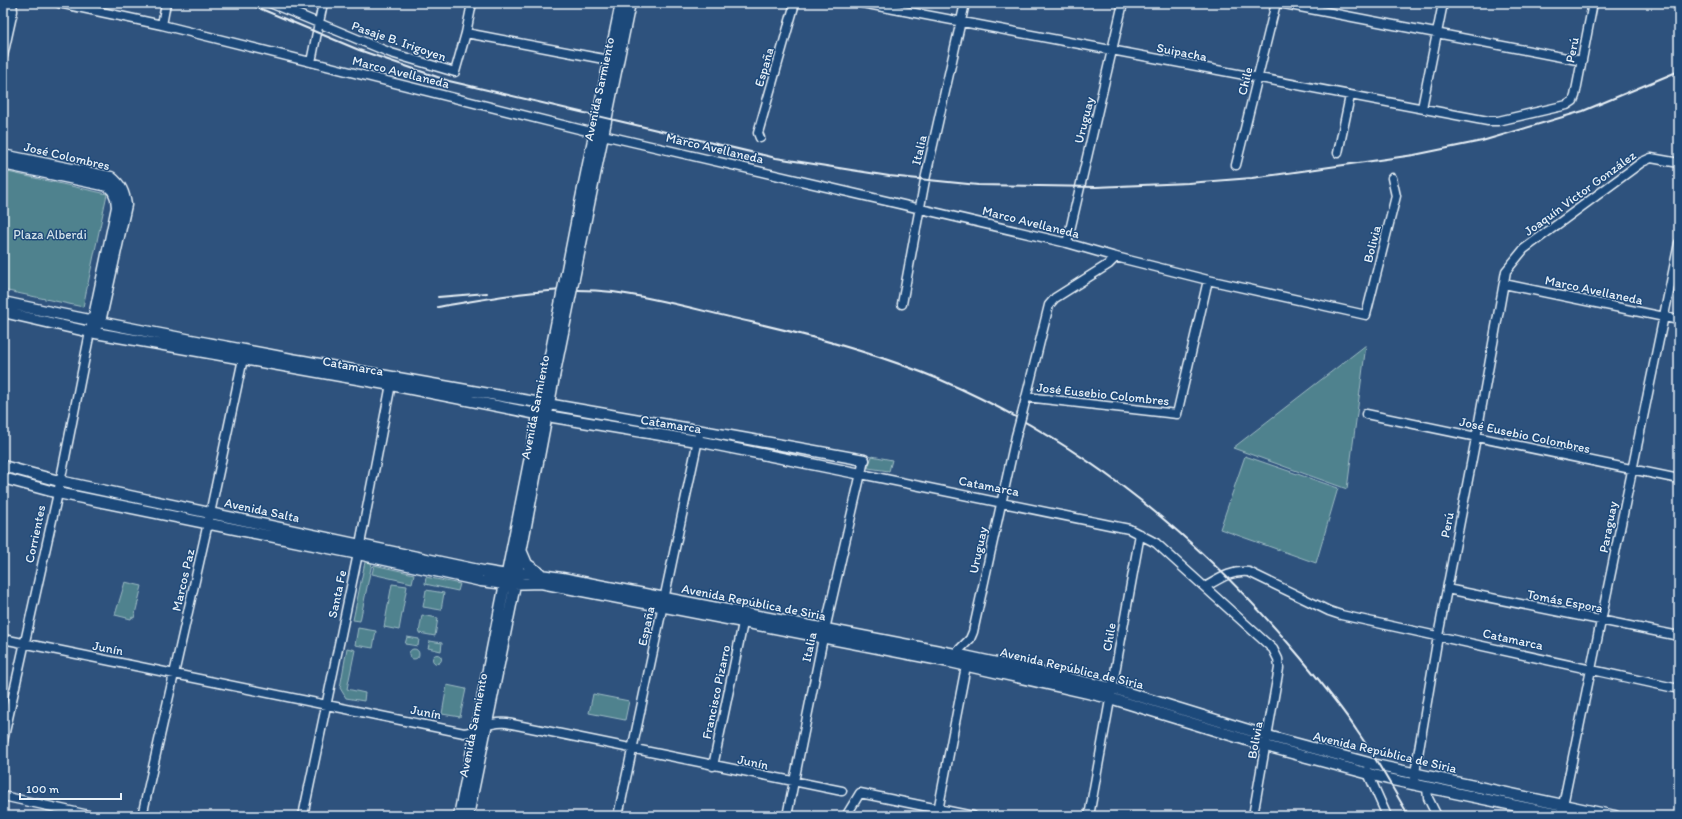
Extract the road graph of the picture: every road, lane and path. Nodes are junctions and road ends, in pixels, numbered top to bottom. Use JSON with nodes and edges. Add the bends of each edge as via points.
{"nodes":[{"id":1,"x":7,"y":3,"type":"edge"},
{"id":2,"x":12,"y":3,"type":"edge"},
{"id":3,"x":59,"y":3,"type":"edge"},
{"id":4,"x":166,"y":3,"type":"edge"},
{"id":5,"x":270,"y":3,"type":"edge"},
{"id":6,"x":323,"y":3,"type":"edge"},
{"id":7,"x":472,"y":3,"type":"edge"},
{"id":8,"x":620,"y":3,"type":"edge"},
{"id":9,"x":630,"y":3,"type":"edge"},
{"id":10,"x":795,"y":3,"type":"edge"},
{"id":11,"x":862,"y":3,"type":"edge"},
{"id":12,"x":965,"y":3,"type":"edge"},
{"id":13,"x":1123,"y":3,"type":"edge"},
{"id":14,"x":1278,"y":3,"type":"edge"},
{"id":15,"x":1443,"y":3,"type":"edge"},
{"id":16,"x":1593,"y":3,"type":"edge"},
{"id":17,"x":1675,"y":3,"type":"edge"},
{"id":18,"x":1679,"y":4,"type":"edge"},
{"id":19,"x":3,"y":18,"type":"edge"},
{"id":20,"x":961,"y":22,"type":"junction"},
{"id":21,"x":319,"y":24,"type":"junction"},
{"id":22,"x":162,"y":25,"type":"junction"},
{"id":23,"x":466,"y":32,"type":"junction"},
{"id":24,"x":1438,"y":32,"type":"junction"},
{"id":25,"x":1113,"y":51,"type":"junction"},
{"id":26,"x":3,"y":56,"type":"edge"},
{"id":27,"x":609,"y":60,"type":"junction"},
{"id":28,"x":1582,"y":61,"type":"junction"},
{"id":29,"x":311,"y":62,"type":"junction"},
{"id":30,"x":1258,"y":79,"type":"junction"},
{"id":31,"x":1350,"y":96,"type":"junction"},
{"id":32,"x":1572,"y":101,"type":"joint"},
{"id":33,"x":1422,"y":108,"type":"junction"},
{"id":34,"x":598,"y":133,"type":"junction"},
{"id":35,"x":760,"y":138,"type":"dead end"},
{"id":36,"x":1338,"y":153,"type":"dead end"},
{"id":37,"x":3,"y":155,"type":"edge"},
{"id":38,"x":1679,"y":163,"type":"edge"},
{"id":39,"x":3,"y":164,"type":"edge"},
{"id":40,"x":1236,"y":165,"type":"dead end"},
{"id":41,"x":1392,"y":178,"type":"dead end"},
{"id":42,"x":117,"y":190,"type":"junction"},
{"id":43,"x":919,"y":208,"type":"junction"},
{"id":44,"x":1067,"y":243,"type":"junction"},
{"id":45,"x":1679,"y":243,"type":"edge"},
{"id":46,"x":1116,"y":257,"type":"junction"},
{"id":47,"x":1506,"y":271,"type":"joint"},
{"id":48,"x":1208,"y":280,"type":"junction"},
{"id":49,"x":1504,"y":284,"type":"junction"},
{"id":50,"x":3,"y":302,"type":"edge"},
{"id":51,"x":902,"y":304,"type":"dead end"},
{"id":52,"x":3,"y":312,"type":"edge"},
{"id":53,"x":1366,"y":315,"type":"joint"},
{"id":54,"x":1663,"y":317,"type":"junction"},
{"id":55,"x":1679,"y":320,"type":"edge"},
{"id":56,"x":96,"y":321,"type":"junction"},
{"id":57,"x":90,"y":332,"type":"junction"},
{"id":58,"x":245,"y":349,"type":"junction"},
{"id":59,"x":242,"y":359,"type":"junction"},
{"id":60,"x":392,"y":381,"type":"junction"},
{"id":61,"x":549,"y":381,"type":"junction"},
{"id":62,"x":1026,"y":397,"type":"junction"},
{"id":63,"x":522,"y":400,"type":"junction"},
{"id":64,"x":545,"y":404,"type":"junction"},
{"id":65,"x":569,"y":408,"type":"junction"},
{"id":66,"x":1366,"y":414,"type":"dead end"},
{"id":67,"x":543,"y":415,"type":"junction"},
{"id":68,"x":699,"y":435,"type":"junction"},
{"id":69,"x":1476,"y":438,"type":"junction"},
{"id":70,"x":864,"y":460,"type":"joint"},
{"id":71,"x":3,"y":466,"type":"edge"},
{"id":72,"x":1632,"y":469,"type":"junction"},
{"id":73,"x":861,"y":474,"type":"junction"},
{"id":74,"x":3,"y":478,"type":"edge"},
{"id":75,"x":1679,"y":479,"type":"edge"},
{"id":76,"x":59,"y":480,"type":"junction"},
{"id":77,"x":58,"y":492,"type":"junction"},
{"id":78,"x":1001,"y":502,"type":"junction"},
{"id":79,"x":211,"y":512,"type":"junction"},
{"id":80,"x":208,"y":523,"type":"junction"},
{"id":81,"x":1140,"y":534,"type":"junction"},
{"id":82,"x":359,"y":549,"type":"junction"},
{"id":83,"x":516,"y":550,"type":"junction"},
{"id":84,"x":482,"y":576,"type":"junction"},
{"id":85,"x":516,"y":578,"type":"junction"},
{"id":86,"x":506,"y":579,"type":"junction"},
{"id":87,"x":543,"y":580,"type":"junction"},
{"id":88,"x":1205,"y":587,"type":"junction"},
{"id":89,"x":1447,"y":589,"type":"junction"},
{"id":90,"x":512,"y":600,"type":"junction"},
{"id":91,"x":501,"y":603,"type":"junction"},
{"id":92,"x":663,"y":603,"type":"junction"},
{"id":93,"x":1601,"y":620,"type":"junction"},
{"id":94,"x":743,"y":623,"type":"junction"},
{"id":95,"x":824,"y":634,"type":"junction"},
{"id":96,"x":1438,"y":636,"type":"junction"},
{"id":97,"x":1679,"y":636,"type":"edge"},
{"id":98,"x":3,"y":639,"type":"edge"},
{"id":99,"x":25,"y":644,"type":"junction"},
{"id":100,"x":959,"y":661,"type":"junction"},
{"id":101,"x":1279,"y":668,"type":"joint"},
{"id":102,"x":1591,"y":669,"type":"junction"},
{"id":103,"x":174,"y":673,"type":"junction"},
{"id":104,"x":1679,"y":689,"type":"edge"},
{"id":105,"x":1111,"y":693,"type":"junction"},
{"id":106,"x":327,"y":705,"type":"junction"},
{"id":107,"x":486,"y":725,"type":"junction"},
{"id":108,"x":475,"y":732,"type":"junction"},
{"id":109,"x":3,"y":741,"type":"edge"},
{"id":110,"x":1267,"y":741,"type":"junction"},
{"id":111,"x":630,"y":749,"type":"junction"},
{"id":112,"x":1365,"y":762,"type":"junction"},
{"id":113,"x":713,"y":766,"type":"junction"},
{"id":114,"x":1368,"y":773,"type":"junction"},
{"id":115,"x":1414,"y":773,"type":"junction"},
{"id":116,"x":794,"y":783,"type":"junction"},
{"id":117,"x":1413,"y":785,"type":"junction"},
{"id":118,"x":1427,"y":788,"type":"junction"},
{"id":119,"x":842,"y":792,"type":"dead end"},
{"id":120,"x":3,"y":796,"type":"edge"},
{"id":121,"x":1563,"y":805,"type":"junction"},
{"id":122,"x":938,"y":812,"type":"edge"},
{"id":123,"x":93,"y":816,"type":"edge"},
{"id":124,"x":142,"y":816,"type":"edge"},
{"id":125,"x":303,"y":816,"type":"edge"},
{"id":126,"x":459,"y":816,"type":"edge"},
{"id":127,"x":468,"y":816,"type":"edge"},
{"id":128,"x":618,"y":816,"type":"edge"},
{"id":129,"x":787,"y":816,"type":"edge"},
{"id":130,"x":846,"y":816,"type":"edge"},
{"id":131,"x":973,"y":816,"type":"edge"},
{"id":132,"x":1089,"y":816,"type":"edge"},
{"id":133,"x":1253,"y":816,"type":"edge"},
{"id":134,"x":1387,"y":816,"type":"edge"},
{"id":135,"x":1436,"y":816,"type":"edge"},
{"id":136,"x":1562,"y":816,"type":"edge"},
{"id":137,"x":1615,"y":816,"type":"edge"}],
"edges":[{"from":1,"to":19,"type":"street"},
{"from":2,"to":26,"type":"street","via":[[13,11]]},
{"from":3,"to":22,"type":"street","name":"Marco Avellaneda"},
{"from":4,"to":22,"type":"street"},
{"from":5,"to":21,"type":"street","name":"Pasaje B. Irigoyen"},
{"from":6,"to":21,"type":"street"},
{"from":7,"to":23,"type":"street"},
{"from":8,"to":27,"type":"main road","name":"Avenida Sarmiento"},
{"from":9,"to":34,"type":"main road","name":"Avenida Sarmiento"},
{"from":10,"to":35,"type":"street","name":"España","via":[[758,133]]},
{"from":11,"to":20,"type":"street","name":"Suipacha"},
{"from":12,"to":20,"type":"street","name":"Italia"},
{"from":13,"to":25,"type":"street","name":"Uruguay"},
{"from":14,"to":24,"type":"street"},
{"from":14,"to":30,"type":"street","name":"Chile"},
{"from":15,"to":24,"type":"street"},
{"from":16,"to":28,"type":"street","name":"Perú"},
{"from":17,"to":18,"type":"main road"},
{"from":20,"to":25,"type":"street","name":"Suipacha"},
{"from":20,"to":43,"type":"street","name":"Italia"},
{"from":21,"to":23,"type":"street","name":"Pasaje B. Irigoyen","via":[[391,53],[455,72]]},
{"from":21,"to":29,"type":"street"},
{"from":22,"to":29,"type":"street","name":"Marco Avellaneda"},
{"from":23,"to":27,"type":"street"},
{"from":24,"to":28,"type":"street"},
{"from":24,"to":33,"type":"street"},
{"from":25,"to":30,"type":"street","name":"Suipacha"},
{"from":25,"to":44,"type":"street","name":"Uruguay"},
{"from":27,"to":34,"type":"main road","name":"Avenida Sarmiento"},
{"from":28,"to":32,"type":"street","name":"Perú","via":[[1576,96]]},
{"from":29,"to":34,"type":"street","name":"Marco Avellaneda"},
{"from":30,"to":31,"type":"street","name":"Suipacha"},
{"from":30,"to":40,"type":"street","name":"Chile"},
{"from":31,"to":33,"type":"street","name":"Suipacha"},
{"from":31,"to":36,"type":"street"},
{"from":32,"to":33,"type":"street","name":"Suipacha","via":[[1567,105],[1498,121]]},
{"from":34,"to":43,"type":"street","name":"Marco Avellaneda"},
{"from":34,"to":61,"type":"main road","name":"Avenida Sarmiento","bridge":true},
{"from":37,"to":42,"type":"main road","name":"José Colombres","via":[[110,177],[118,182]]},
{"from":38,"to":47,"type":"street","name":"Joaquín Víctor González","via":[[1651,158],[1642,162],[1524,249]]},
{"from":39,"to":42,"type":"main road","name":"José Colombres"},
{"from":41,"to":53,"type":"street","name":"Bolivia","via":[[1396,196]]},
{"from":42,"to":56,"type":"main road","name":"Corrientes","via":[[117,206]]},
{"from":43,"to":44,"type":"street","name":"Marco Avellaneda"},
{"from":43,"to":51,"type":"street","name":"Italia"},
{"from":44,"to":46,"type":"street","name":"Marco Avellaneda"},
{"from":45,"to":54,"type":"street","name":"Paraguay"},
{"from":46,"to":48,"type":"street","name":"Marco Avellaneda"},
{"from":46,"to":62,"type":"street","via":[[1110,264],[1055,298],[1049,305]]},
{"from":47,"to":49,"type":"street","name":"Perú"},
{"from":48,"to":53,"type":"street","name":"Marco Avellaneda"},
{"from":48,"to":62,"type":"street","name":"José Eusebio Colombres","via":[[1177,414]]},
{"from":49,"to":54,"type":"street","name":"Marco Avellaneda"},
{"from":49,"to":69,"type":"street","name":"Perú"},
{"from":50,"to":56,"type":"main road","name":"Catamarca"},
{"from":52,"to":57,"type":"main road","name":"Catamarca"},
{"from":54,"to":55,"type":"street","name":"Marco Avellaneda"},
{"from":54,"to":72,"type":"street","name":"Paraguay"},
{"from":56,"to":57,"type":"main road","name":"Corrientes"},
{"from":56,"to":58,"type":"main road","name":"Catamarca"},
{"from":57,"to":59,"type":"main road","name":"Catamarca"},
{"from":57,"to":76,"type":"street","name":"Corrientes"},
{"from":58,"to":59,"type":"street","name":"Marcos Paz"},
{"from":58,"to":60,"type":"main road","name":"Catamarca"},
{"from":59,"to":60,"type":"main road","name":"Catamarca"},
{"from":59,"to":79,"type":"street","name":"Marcos Paz"},
{"from":60,"to":63,"type":"main road","name":"Catamarca"},
{"from":60,"to":67,"type":"main road","name":"Catamarca"},
{"from":60,"to":82,"type":"street","name":"Santa Fe"},
{"from":61,"to":63,"type":"main road","via":[[535,397]]},
{"from":61,"to":64,"type":"main road","name":"Avenida Sarmiento"},
{"from":61,"to":65,"type":"main road","via":[[555,398]]},
{"from":62,"to":78,"type":"street","name":"Uruguay","bridge":true},
{"from":63,"to":64,"type":"main road","name":"Catamarca"},
{"from":64,"to":65,"type":"main road","name":"Catamarca"},
{"from":64,"to":67,"type":"main road","name":"Avenida Sarmiento"},
{"from":65,"to":68,"type":"main road","name":"Catamarca"},
{"from":66,"to":69,"type":"street","name":"José Eusebio Colombres"},
{"from":67,"to":68,"type":"main road","name":"Catamarca","via":[[642,433]]},
{"from":67,"to":83,"type":"main road","name":"Avenida Sarmiento"},
{"from":68,"to":70,"type":"main road","name":"Catamarca"},
{"from":68,"to":73,"type":"main road","name":"Catamarca"},
{"from":68,"to":92,"type":"street","name":"España"},
{"from":69,"to":72,"type":"street","name":"José Eusebio Colombres"},
{"from":69,"to":89,"type":"street","name":"Perú"},
{"from":70,"to":73,"type":"street","name":"Italia"},
{"from":71,"to":76,"type":"main road","name":"Avenida Salta"},
{"from":72,"to":75,"type":"street","name":"José Eusebio Colombres"},
{"from":72,"to":93,"type":"street","name":"Paraguay"},
{"from":73,"to":78,"type":"street","name":"Catamarca"},
{"from":73,"to":95,"type":"street","name":"Italia"},
{"from":74,"to":77,"type":"main road","name":"Avenida Salta"},
{"from":76,"to":77,"type":"street","name":"Corrientes"},
{"from":76,"to":79,"type":"main road","name":"Avenida Salta"},
{"from":77,"to":80,"type":"main road","name":"Avenida Salta"},
{"from":77,"to":99,"type":"street","name":"Corrientes"},
{"from":78,"to":81,"type":"street","name":"Catamarca","via":[[1118,526]]},
{"from":78,"to":100,"type":"street","name":"Uruguay","via":[[973,632]]},
{"from":79,"to":80,"type":"street","name":"Marcos Paz"},
{"from":79,"to":82,"type":"main road","name":"Avenida Salta"},
{"from":80,"to":82,"type":"main road","name":"Avenida Salta"},
{"from":80,"to":103,"type":"street","name":"Marcos Paz"},
{"from":81,"to":88,"type":"street","name":"Catamarca","via":[[1156,543]]},
{"from":81,"to":105,"type":"street","name":"Chile"},
{"from":82,"to":84,"type":"main road","name":"Avenida Salta"},
{"from":82,"to":106,"type":"street","name":"Santa Fe"},
{"from":83,"to":84,"type":"main road","via":[[500,567]]},
{"from":83,"to":85,"type":"main road","name":"Avenida Sarmiento"},
{"from":83,"to":86,"type":"main road","name":"Avenida Sarmiento"},
{"from":83,"to":87,"type":"main road"},
{"from":84,"to":86,"type":"main road","name":"Avenida Salta"},
{"from":84,"to":91,"type":"main road"},
{"from":85,"to":86,"type":"main road","name":"Avenida Salta"},
{"from":85,"to":87,"type":"main road","name":"Avenida República de Siria"},
{"from":85,"to":90,"type":"main road","name":"Avenida Sarmiento"},
{"from":86,"to":91,"type":"main road","name":"Avenida Sarmiento"},
{"from":87,"to":90,"type":"main road","via":[[521,589]]},
{"from":87,"to":92,"type":"main road","name":"Avenida República de Siria"},
{"from":88,"to":96,"type":"street","name":"Catamarca","via":[[1226,575],[1240,571],[1249,572],[1340,615]]},
{"from":88,"to":101,"type":"street","name":"Catamarca","via":[[1273,649]]},
{"from":89,"to":93,"type":"street","name":"Tomás Espora"},
{"from":89,"to":96,"type":"street","name":"Perú"},
{"from":90,"to":107,"type":"main road","name":"Avenida Sarmiento"},
{"from":91,"to":108,"type":"main road","name":"Avenida Sarmiento"},
{"from":92,"to":94,"type":"main road","name":"Avenida República de Siria"},
{"from":92,"to":95,"type":"main road","name":"Avenida República de Siria"},
{"from":92,"to":111,"type":"street","name":"España"},
{"from":93,"to":97,"type":"street","name":"Tomás Espora"},
{"from":93,"to":102,"type":"street","name":"Paraguay"},
{"from":94,"to":95,"type":"main road","name":"Avenida República de Siria"},
{"from":94,"to":113,"type":"street","name":"Francisco Pizarro"},
{"from":95,"to":100,"type":"main road","name":"Avenida República de Siria"},
{"from":95,"to":116,"type":"street","name":"Italia"},
{"from":96,"to":102,"type":"street","name":"Catamarca"},
{"from":96,"to":115,"type":"street","name":"Perú"},
{"from":98,"to":99,"type":"street","name":"Junín"},
{"from":99,"to":103,"type":"street","name":"Junín"},
{"from":99,"to":109,"type":"street","name":"Corrientes"},
{"from":100,"to":105,"type":"main road","name":"Avenida República de Siria"},
{"from":100,"to":105,"type":"main road","name":"Avenida República de Siria"},
{"from":100,"to":122,"type":"street"},
{"from":101,"to":110,"type":"street","name":"Bolivia"},
{"from":102,"to":104,"type":"street","name":"Catamarca"},
{"from":102,"to":121,"type":"street","name":"Paraguay"},
{"from":103,"to":106,"type":"street","name":"Junín"},
{"from":103,"to":124,"type":"street","name":"Marcos Paz"},
{"from":105,"to":110,"type":"main road","name":"Avenida República de Siria"},
{"from":105,"to":132,"type":"street","name":"Chile"},
{"from":106,"to":108,"type":"street","name":"Junín","via":[[464,733]]},
{"from":106,"to":125,"type":"street","name":"Santa Fe"},
{"from":107,"to":108,"type":"street","name":"Junín"},
{"from":107,"to":111,"type":"street","name":"Junín","via":[[507,723]]},
{"from":107,"to":127,"type":"main road","name":"Avenida Sarmiento"},
{"from":108,"to":126,"type":"main road","name":"Avenida Sarmiento"},
{"from":110,"to":112,"type":"main road","name":"Avenida República de Siria"},
{"from":110,"to":114,"type":"main road","name":"Avenida República de Siria"},
{"from":110,"to":133,"type":"street","name":"Bolivia"},
{"from":111,"to":113,"type":"street","name":"Junín"},
{"from":111,"to":128,"type":"street","name":"España"},
{"from":112,"to":114,"type":"street"},
{"from":112,"to":115,"type":"main road","name":"Avenida República de Siria"},
{"from":113,"to":116,"type":"street","name":"Junín"},
{"from":114,"to":117,"type":"main road","name":"Avenida República de Siria"},
{"from":114,"to":134,"type":"street"},
{"from":115,"to":117,"type":"street","name":"Perú"},
{"from":115,"to":121,"type":"main road","name":"Avenida República de Siria"},
{"from":116,"to":119,"type":"street","name":"Junín"},
{"from":116,"to":129,"type":"street","name":"Italia"},
{"from":117,"to":118,"type":"main road","name":"Avenida República de Siria"},
{"from":118,"to":135,"type":"street","via":[[1428,798]]},
{"from":118,"to":136,"type":"main road","name":"Avenida República de Siria"},
{"from":120,"to":123,"type":"street"},
{"from":121,"to":136,"type":"street","name":"Paraguay"},
{"from":121,"to":137,"type":"main road","name":"Avenida República de Siria"},
{"from":122,"to":130,"type":"street","via":[[860,794]]},
{"from":122,"to":131,"type":"street"}]}
